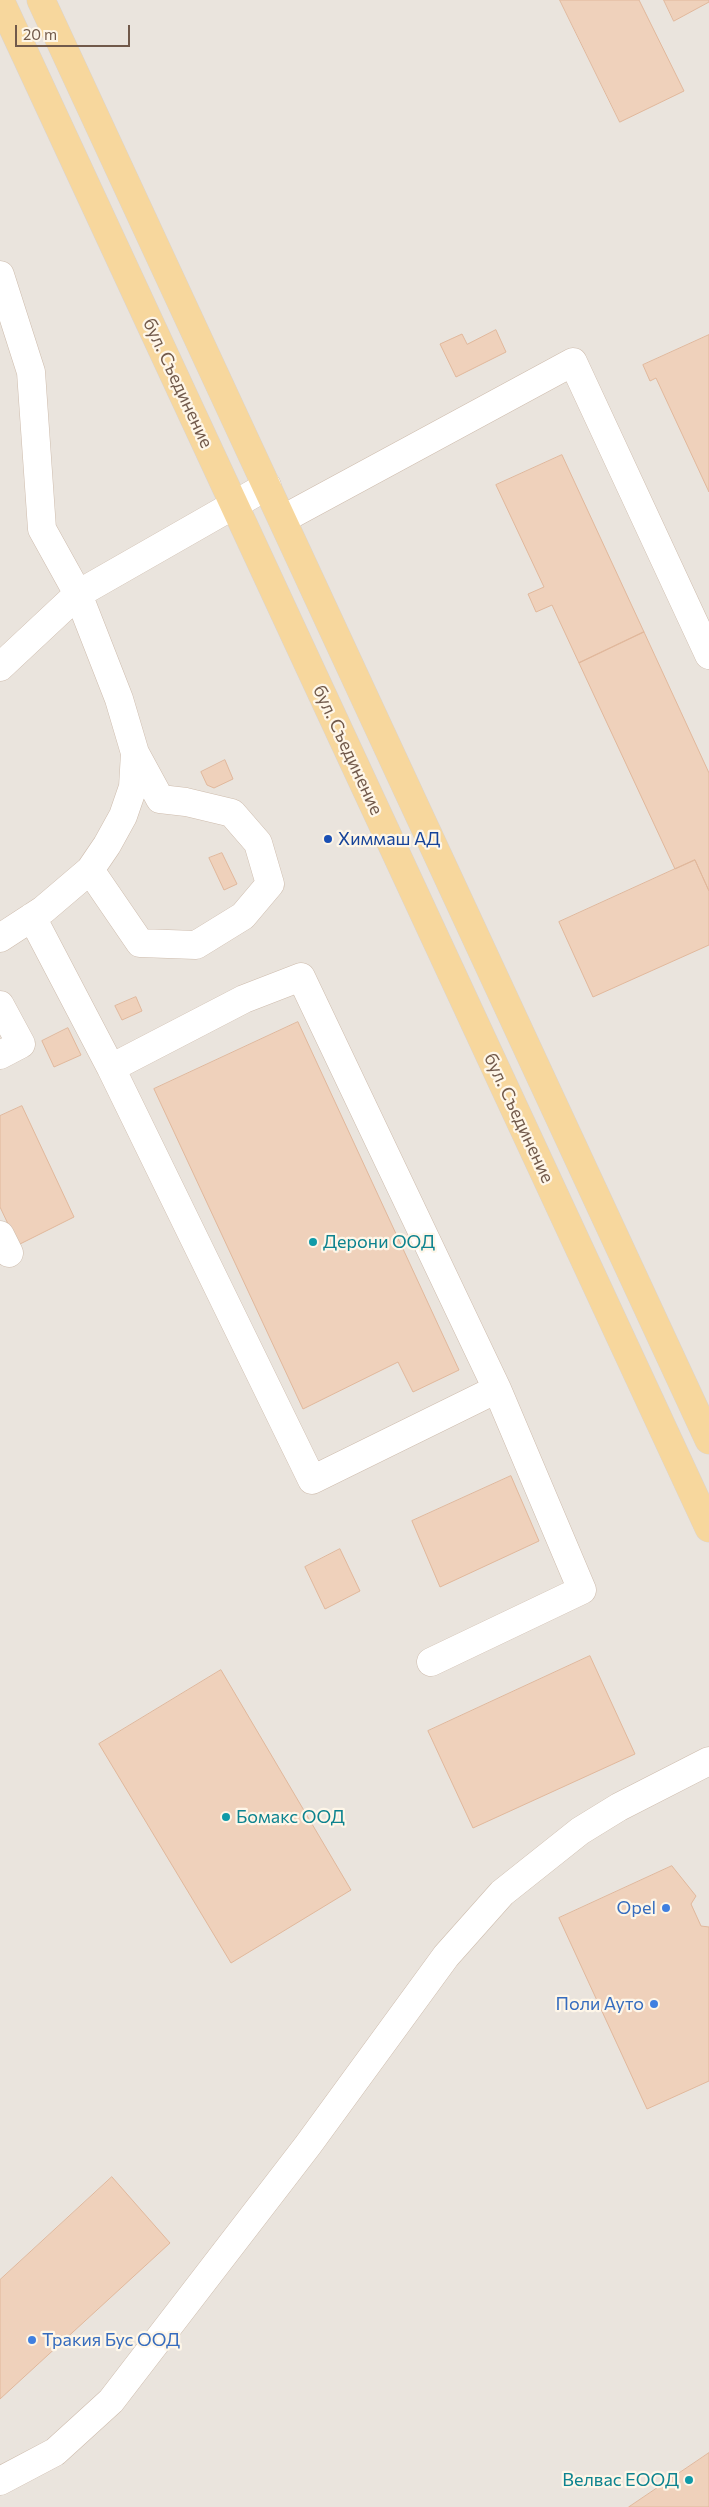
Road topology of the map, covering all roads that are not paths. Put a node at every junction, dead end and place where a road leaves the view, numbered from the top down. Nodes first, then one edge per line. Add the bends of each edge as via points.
1 (0, 0) edge
2 (41, 0) edge
3 (0, 275) edge
4 (267, 486) junction
5 (234, 504) junction
6 (283, 519) junction
7 (78, 594) junction
8 (709, 655) edge
9 (0, 667) edge
10 (136, 754) junction
11 (90, 870) junction
12 (32, 917) junction
13 (0, 938) edge
14 (0, 1005) edge
15 (0, 1055) edge
16 (111, 1068) junction
17 (497, 1389) junction
18 (709, 1440) edge
19 (709, 1528) edge
20 (431, 1662) dead end
21 (709, 1761) edge
22 (0, 2481) edge

1 - 5 main road, бул. Съединение
2 - 4 main road
3 - 7 lane via 31,372 42,528
4 - 5 lane
4 - 6 main road
5 - 7 lane
5 - 19 main road, бул. Съединение
6 - 8 lane via 573,362
6 - 18 main road
7 - 9 lane
7 - 10 lane via 119,699
10 - 11 lane via 132,787 123,816
10 - 11 lane via 160,799 232,813 258,843 270,884 243,916 196,946 140,943
11 - 12 lane
12 - 13 lane
12 - 16 lane
14 - 15 lane via 21,1044
16 - 17 lane via 312,1480
16 - 17 lane via 244,999 301,977
17 - 20 lane via 582,1590
21 - 22 lane via 580,1831 502,1893 446,1956 308,2144 111,2401 56,2452

